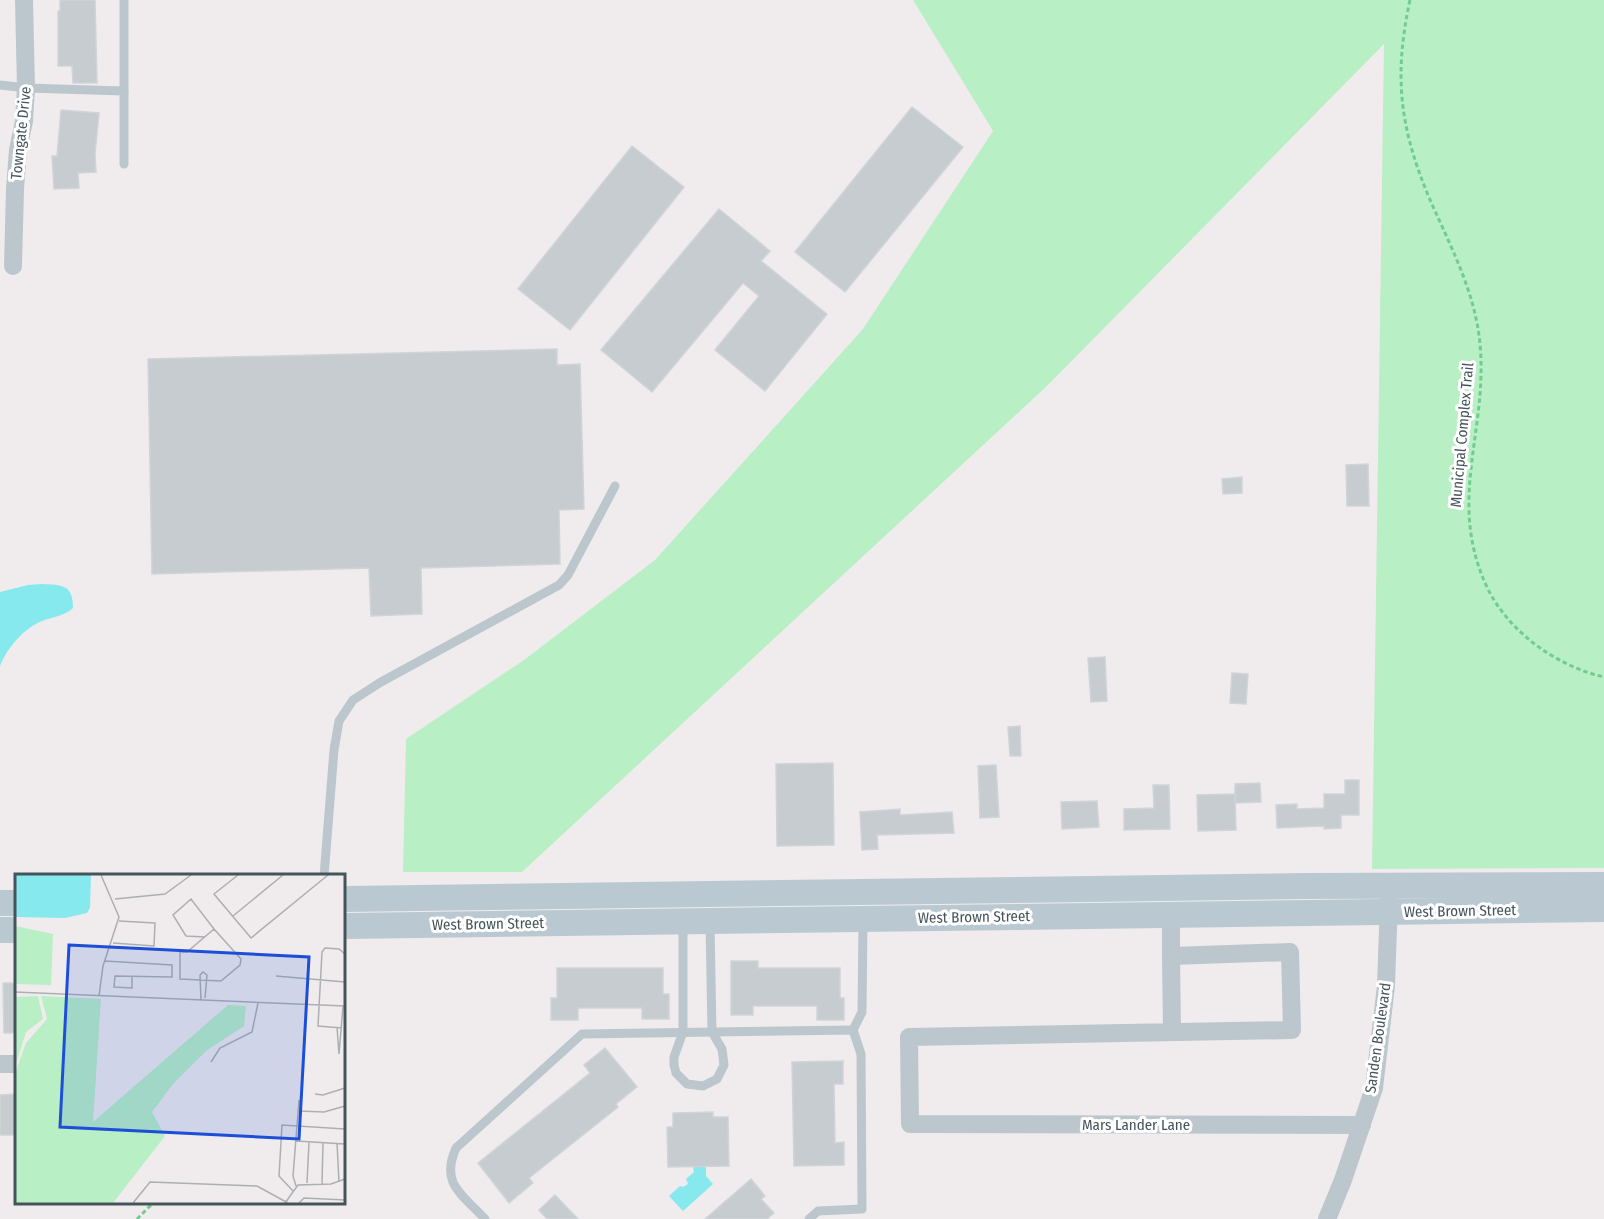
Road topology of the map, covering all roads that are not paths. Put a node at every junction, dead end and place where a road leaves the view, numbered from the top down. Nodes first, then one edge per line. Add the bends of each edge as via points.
1 (24, 0) edge
2 (124, 0) edge
3 (0, 85) edge
4 (26, 88) junction
5 (124, 91) junction
6 (124, 164) dead end
7 (7, 189) edge
8 (13, 266) dead end
9 (615, 486) dead end
10 (324, 874) edge
11 (1390, 886) junction
12 (963, 891) junction
13 (1602, 898) edge
14 (345, 899) edge
15 (1171, 901) junction
16 (709, 908) junction
17 (1389, 912) junction
18 (962, 917) junction
19 (683, 918) junction
20 (863, 919) junction
21 (345, 926) edge
22 (1171, 956) junction
23 (853, 1030) junction
24 (683, 1032) junction
25 (712, 1032) junction
26 (1172, 1032) junction
27 (1362, 1125) junction
28 (485, 1219) edge
29 (809, 1219) edge
30 (1327, 1219) edge

1 - 4 street, Towngate Drive
2 - 5 lane
3 - 4 lane
4 - 5 lane
4 - 7 street, Towngate Drive via 24,121
5 - 6 lane
7 - 8 street, Towngate Drive
9 - 10 lane via 559,585 353,700 339,721 335,740
11 - 13 main road, West Brown Street
11 - 15 main road, West Brown Street
11 - 17 street, Sanden Boulevard
12 - 15 main road, West Brown Street
12 - 16 main road, West Brown Street via 788,893 766,903
12 - 18 main road
13 - 17 main road, West Brown Street via 1574,910
14 - 16 main road, West Brown Street
15 - 17 main road, West Brown Street
15 - 18 main road, West Brown Street
15 - 22 street
16 - 19 main road via 684,906
16 - 20 main road, West Brown Street
16 - 25 lane
17 - 27 street, Sanden Boulevard via 1386,986 1374,1088
18 - 20 main road, West Brown Street
19 - 21 main road, West Brown Street
19 - 24 lane
20 - 23 lane via 862,1012
22 - 26 street
22 - 26 street via 1290,952 1292,1030
23 - 25 lane
23 - 29 lane via 861,1054 861,1209 818,1211
24 - 25 lane
24 - 25 lane via 674,1057 676,1073 687,1084 703,1086 717,1079 724,1065 722,1050
24 - 28 lane via 582,1034 456,1148 450,1177
26 - 27 street, Mars Lander Lane via 909,1037 910,1124
27 - 30 street, Sanden Boulevard

